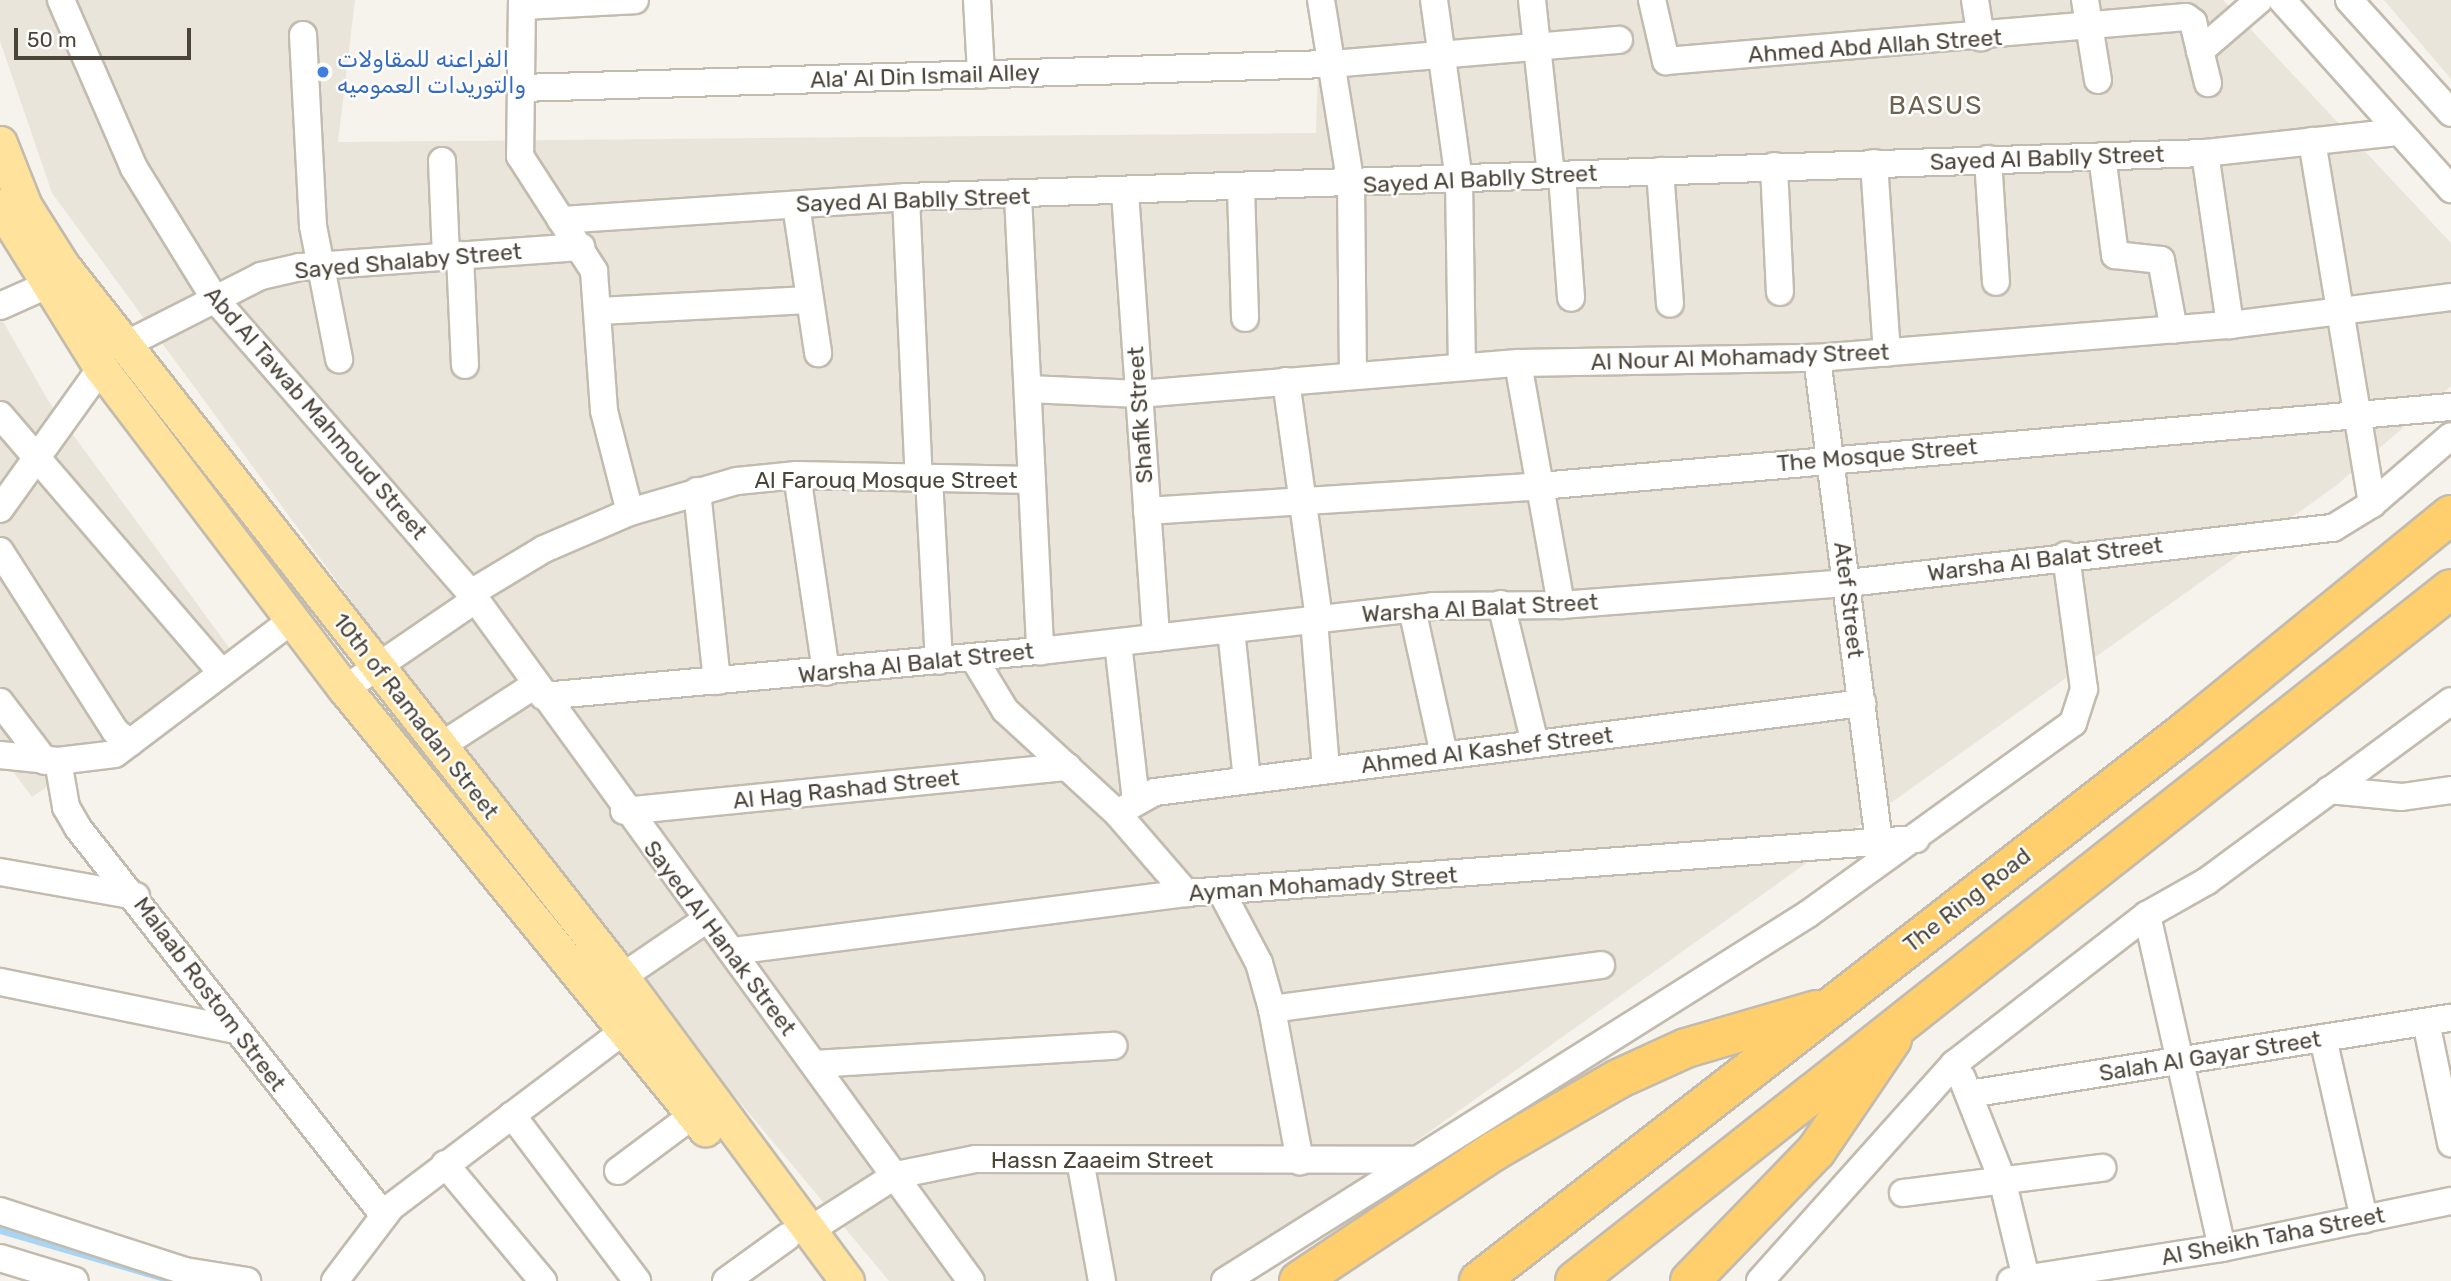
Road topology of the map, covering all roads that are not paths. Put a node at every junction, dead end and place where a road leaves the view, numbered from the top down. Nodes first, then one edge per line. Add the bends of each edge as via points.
1 (61, 0) edge
2 (635, 0) edge
3 (977, 0) edge
4 (1321, 0) edge
5 (1433, 0) edge
6 (1532, 0) edge
7 (1652, 0) edge
8 (1975, 0) edge
9 (2085, 0) edge
10 (2259, 0) edge
11 (2282, 0) edge
12 (2349, 0) edge
13 (522, 3) edge
14 (2090, 30) junction
15 (303, 35) dead end
16 (1981, 38) junction
17 (1619, 40) dead end
18 (1538, 45) junction
19 (1443, 51) junction
20 (2200, 51) junction
21 (1331, 64) junction
22 (981, 75) junction
23 (2098, 80) dead end
24 (2207, 83) dead end
25 (520, 89) junction
26 (2451, 113) edge
27 (2398, 132) junction
28 (2312, 141) junction
29 (0, 143) edge
30 (2205, 153) junction
31 (2102, 156) junction
32 (1988, 159) junction
33 (442, 161) dead end
34 (1874, 163) junction
35 (1774, 166) junction
36 (1660, 171) junction
37 (1556, 175) junction
38 (1459, 180) junction
39 (1352, 185) junction
40 (2451, 188) edge
41 (1241, 189) junction
42 (1125, 192) junction
43 (1018, 196) junction
44 (906, 197) junction
45 (796, 205) junction
46 (0, 206) edge
47 (561, 220) junction
48 (581, 247) junction
49 (453, 255) junction
50 (320, 265) junction
51 (1996, 282) dead end
52 (45, 286) junction
53 (1780, 292) dead end
54 (2451, 297) edge
55 (1571, 298) dead end
56 (215, 299) junction
57 (810, 300) junction
58 (1670, 304) dead end
59 (0, 306) edge
60 (598, 311) junction
61 (2341, 311) junction
62 (1245, 318) dead end
63 (2230, 325) junction
64 (2174, 330) junction
65 (125, 345) junction
66 (818, 353) dead end
67 (1887, 353) junction
68 (1817, 358) junction
69 (339, 359) dead end
70 (1518, 363) junction
71 (465, 366) dead end
72 (1462, 367) junction
73 (101, 368) junction
74 (1353, 375) junction
75 (1286, 381) junction
76 (1028, 389) junction
77 (1139, 394) junction
78 (2451, 407) edge
79 (2356, 412) junction
80 (0, 415) edge
81 (2451, 436) edge
82 (1831, 459) junction
83 (35, 461) junction
84 (797, 475) junction
85 (924, 478) junction
86 (1032, 481) junction
87 (1540, 486) junction
88 (697, 491) junction
89 (1302, 499) junction
90 (2372, 504) junction
91 (0, 509) edge
92 (1147, 511) junction
93 (630, 512) junction
94 (2451, 515) edge
95 (0, 551) edge
96 (2066, 555) junction
97 (1848, 583) junction
98 (2451, 589) edge
99 (473, 596) junction
100 (1501, 604) junction
101 (1561, 605) junction
102 (1412, 609) junction
103 (292, 620) junction
104 (1317, 620) junction
105 (1231, 630) junction
106 (1156, 638) junction
107 (1118, 643) junction
108 (1040, 651) junction
109 (973, 657) junction
110 (939, 661) junction
111 (378, 669) junction
112 (827, 672) junction
113 (222, 673) junction
114 (717, 681) junction
115 (345, 689) junction
116 (539, 691) junction
117 (2451, 701) edge
118 (0, 702) edge
119 (1863, 702) junction
120 (131, 743) junction
121 (1535, 744) junction
122 (439, 747) junction
123 (0, 755) edge
124 (1444, 755) junction
125 (51, 761) junction
126 (1068, 767) junction
127 (1326, 770) junction
128 (1247, 780) junction
129 (2329, 790) junction
130 (2443, 796) edge
131 (1126, 807) junction
132 (624, 811) junction
133 (1916, 839) junction
134 (1879, 843) junction
135 (0, 872) edge
136 (1221, 891) junction
137 (1186, 893) junction
138 (136, 896) junction
139 (2147, 915) junction
140 (707, 919) junction
141 (733, 951) junction
142 (1601, 965) dead end
143 (622, 977) junction
144 (0, 982) edge
145 (1829, 1007) junction
146 (1272, 1009) junction
147 (1903, 1019) junction
148 (2438, 1020) edge
149 (628, 1028) junction
150 (234, 1030) junction
151 (2323, 1038) junction
152 (1113, 1045) dead end
153 (2177, 1061) junction
154 (815, 1064) junction
155 (1954, 1064) junction
156 (1969, 1094) junction
157 (2447, 1107) edge
158 (512, 1115) junction
159 (693, 1115) junction
160 (2451, 1143) edge
161 (1080, 1160) junction
162 (1416, 1160) junction
163 (1300, 1161) junction
164 (445, 1164) junction
165 (2102, 1168) dead end
166 (618, 1171) dead end
167 (896, 1175) junction
168 (2002, 1180) junction
169 (1903, 1193) dead end
170 (2451, 1201) edge
171 (0, 1211) edge
172 (384, 1216) junction
173 (2364, 1219) junction
174 (797, 1234) junction
175 (2221, 1248) junction
176 (0, 1258) edge
177 (2018, 1280) edge
178 (75, 1281) edge
179 (247, 1281) edge
180 (335, 1281) edge
181 (543, 1281) edge
182 (637, 1281) edge
183 (726, 1281) edge
184 (820, 1281) edge
185 (847, 1281) edge
186 (971, 1281) edge
187 (1102, 1281) edge
188 (1225, 1281) edge
189 (1299, 1281) edge
190 (1479, 1281) edge
191 (1575, 1281) edge
192 (1690, 1281) edge
193 (1760, 1281) edge

1 - 56 street, Abd Al Tawab Mahmoud Street via 134,168
2 - 13 street
3 - 22 street
4 - 21 street
5 - 19 street
6 - 18 street
7 - 16 street, Ahmed Abd Allah Street via 1661,58
8 - 16 street
9 - 14 street
10 - 20 street
11 - 27 street
12 - 26 street
13 - 25 street
14 - 16 street, Ahmed Abd Allah Street
14 - 20 street, Ahmed Abd Allah Street via 2186,18 2193,22
14 - 23 street
15 - 50 street
17 - 18 street, Ala' Al Din Ismail Alley
18 - 19 street, Ala' Al Din Ismail Alley
18 - 37 street
19 - 21 street, Ala' Al Din Ismail Alley
19 - 38 street
20 - 24 street
21 - 22 street, Ala' Al Din Ismail Alley
21 - 39 street
22 - 25 street, Ala' Al Din Ismail Alley
25 - 47 street via 520,156
27 - 28 street, Sayed Al Bablly Street
27 - 40 street
28 - 30 street, Sayed Al Bablly Street
28 - 61 street
29 - 65 main road, 10th of Ramadan Street via 41,232
30 - 31 street, Sayed Al Bablly Street
30 - 63 street
31 - 32 street, Sayed Al Bablly Street
31 - 64 street via 2115,255 2161,260
32 - 34 street, Sayed Al Bablly Street
32 - 51 street
33 - 49 street
34 - 35 street, Sayed Al Bablly Street
34 - 67 street
35 - 36 street, Sayed Al Bablly Street
35 - 53 street
36 - 37 street, Sayed Al Bablly Street
36 - 58 street
37 - 38 street, Sayed Al Bablly Street
37 - 55 street
38 - 39 street, Sayed Al Bablly Street
38 - 72 street
39 - 41 street, Sayed Al Bablly Street
39 - 74 street
41 - 42 street, Sayed Al Bablly Street
41 - 62 street
42 - 43 street, Sayed Al Bablly Street
42 - 77 street, Shafik Street
43 - 44 street, Sayed Al Bablly Street
43 - 76 street
44 - 45 street, Sayed Al Bablly Street
44 - 85 street
45 - 47 street, Sayed Al Bablly Street
45 - 57 street
46 - 52 main road, 10th of Ramadan Street
47 - 48 street
48 - 49 street, Sayed Shalaby Street
48 - 60 street via 594,271
49 - 50 street, Sayed Shalaby Street
49 - 71 street
50 - 56 street, Sayed Shalaby Street via 261,276
50 - 69 street
52 - 59 street
52 - 73 main road, 10th of Ramadan Street
54 - 61 street, Al Nour Al Mohamady Street
56 - 65 street, Sayed Shalaby Street
56 - 99 street, Abd Al Tawab Mahmoud Street
57 - 60 street
57 - 66 street
60 - 93 street via 604,411
61 - 63 street, Al Nour Al Mohamady Street
61 - 79 street
63 - 64 street, Al Nour Al Mohamady Street
64 - 67 street, Al Nour Al Mohamady Street
65 - 111 main road, 10th of Ramadan Street
67 - 68 street, Al Nour Al Mohamady Street
68 - 70 street, Al Nour Al Mohamady Street
68 - 82 street, Atef Street
70 - 72 street, Al Nour Al Mohamady Street
70 - 87 street
72 - 74 street, Al Nour Al Mohamady Street
73 - 83 street
73 - 103 main road, 10th of Ramadan Street
74 - 75 street, Al Nour Al Mohamady Street
75 - 77 street, Al Nour Al Mohamady Street
75 - 89 street
76 - 77 street, Al Nour Al Mohamady Street
76 - 86 street
77 - 92 street, Shafik Street
78 - 79 street, The Mosque Street
79 - 82 street, The Mosque Street
79 - 90 street
80 - 83 street
81 - 90 street
82 - 87 street, The Mosque Street
82 - 97 street, Atef Street
83 - 91 street
83 - 113 street
84 - 85 street, Al Farouq Mosque Street
84 - 88 street, Al Farouq Mosque Street
84 - 112 street
85 - 86 street, Al Farouq Mosque Street
85 - 110 street
86 - 108 street
87 - 89 street, The Mosque Street
87 - 101 street
88 - 93 street, Al Farouq Mosque Street
88 - 114 street
89 - 92 street, The Mosque Street
89 - 104 street
90 - 96 street, Warsha Al Balat Street via 2333,528
92 - 106 street, Shafik Street
93 - 99 street, Al Farouq Mosque Street via 544,549
94 - 145 highway, The Ring Road via 2187,730
95 - 120 street via 115,731
96 - 97 street, Warsha Al Balat Street
96 - 133 street via 2084,674 2080,711
97 - 101 street, Warsha Al Balat Street
97 - 119 street, Atef Street
98 - 147 highway
99 - 111 street, Al Farouq Mosque Street
99 - 116 street, Sayed Al Hanak Street
100 - 101 street, Warsha Al Balat Street
100 - 102 street, Warsha Al Balat Street
100 - 121 street
102 - 104 street, Warsha Al Balat Street
102 - 124 street
103 - 113 street
103 - 115 main road, 10th of Ramadan Street
104 - 105 street, Warsha Al Balat Street
104 - 127 street
105 - 106 street, Warsha Al Balat Street
105 - 128 street
106 - 107 street, Warsha Al Balat Street
107 - 108 street, Warsha Al Balat Street
107 - 131 street
108 - 109 street, Warsha Al Balat Street
109 - 110 street, Warsha Al Balat Street
109 - 126 street via 1004,710
110 - 112 street, Warsha Al Balat Street
111 - 115 street, Al Farouq Mosque Street
111 - 122 main road, 10th of Ramadan Street
112 - 114 street, Warsha Al Balat Street
113 - 120 street
114 - 116 street, Warsha Al Balat Street
115 - 149 main road, 10th of Ramadan Street
116 - 122 street
116 - 132 street, Sayed Al Hanak Street
117 - 129 street
118 - 125 street
119 - 121 street, Ahmed Al Kashef Street
119 - 134 street, Atef Street
120 - 125 street via 101,758
121 - 124 street, Ahmed Al Kashef Street
122 - 143 main road, 10th of Ramadan Street
123 - 125 street
124 - 127 street, Ahmed Al Kashef Street
125 - 138 street, Malaab Rostom Street via 78,828
126 - 131 street
126 - 132 street, Al Hag Rashad Street
127 - 128 street, Ahmed Al Kashef Street
128 - 131 street, Ahmed Al Kashef Street via 1155,792
129 - 130 street
129 - 139 street via 2207,881
131 - 137 street
132 - 140 street, Sayed Al Hanak Street
133 - 134 street, Ayman Mohamady Street
133 - 162 street
134 - 136 street, Ayman Mohamady Street
135 - 138 street
136 - 137 street, Ayman Mohamady Street
136 - 146 street via 1259,963
137 - 141 street, Ayman Mohamady Street
138 - 150 street, Malaab Rostom Street
139 - 153 street
139 - 155 street
140 - 141 street, Sayed Al Hanak Street
140 - 143 street
141 - 154 street, Sayed Al Hanak Street
142 - 146 street
143 - 174 main road, 10th of Ramadan Street
144 - 150 street
145 - 189 highway via 1698,1044 1618,1079 1494,1151
145 - 190 highway, The Ring Road
146 - 163 street
147 - 191 highway
147 - 192 highway via 1816,1151
148 - 151 street, Salah Al Gayar Street
148 - 157 street
149 - 158 street
149 - 159 main road, 10th of Ramadan Street
150 - 172 street, Malaab Rostom Street
151 - 153 street, Salah Al Gayar Street
151 - 173 street
152 - 154 street
153 - 156 street, Salah Al Gayar Street
153 - 175 street
154 - 167 street, Sayed Al Hanak Street
155 - 156 street
155 - 193 street
156 - 168 street
157 - 160 street
158 - 164 street
158 - 182 street
159 - 166 street
159 - 174 main road, 10th of Ramadan Street
161 - 163 street, Hassn Zaaeim Street
161 - 167 street, Hassn Zaaeim Street via 975,1159
161 - 187 street
162 - 163 street, Hassn Zaaeim Street
162 - 188 street
164 - 172 street
164 - 181 street
165 - 168 street
167 - 174 street, Hassn Zaaeim Street
167 - 186 street, Sayed Al Hanak Street
168 - 169 street
168 - 177 street
170 - 173 street, Al Sheikh Taha Street
171 - 179 street via 185,1271
172 - 180 street
173 - 175 street, Al Sheikh Taha Street
174 - 183 street, Hassn Zaaeim Street
174 - 184 main road, 10th of Ramadan Street
174 - 185 main road, 10th of Ramadan Street
175 - 177 street, Al Sheikh Taha Street
176 - 178 street

